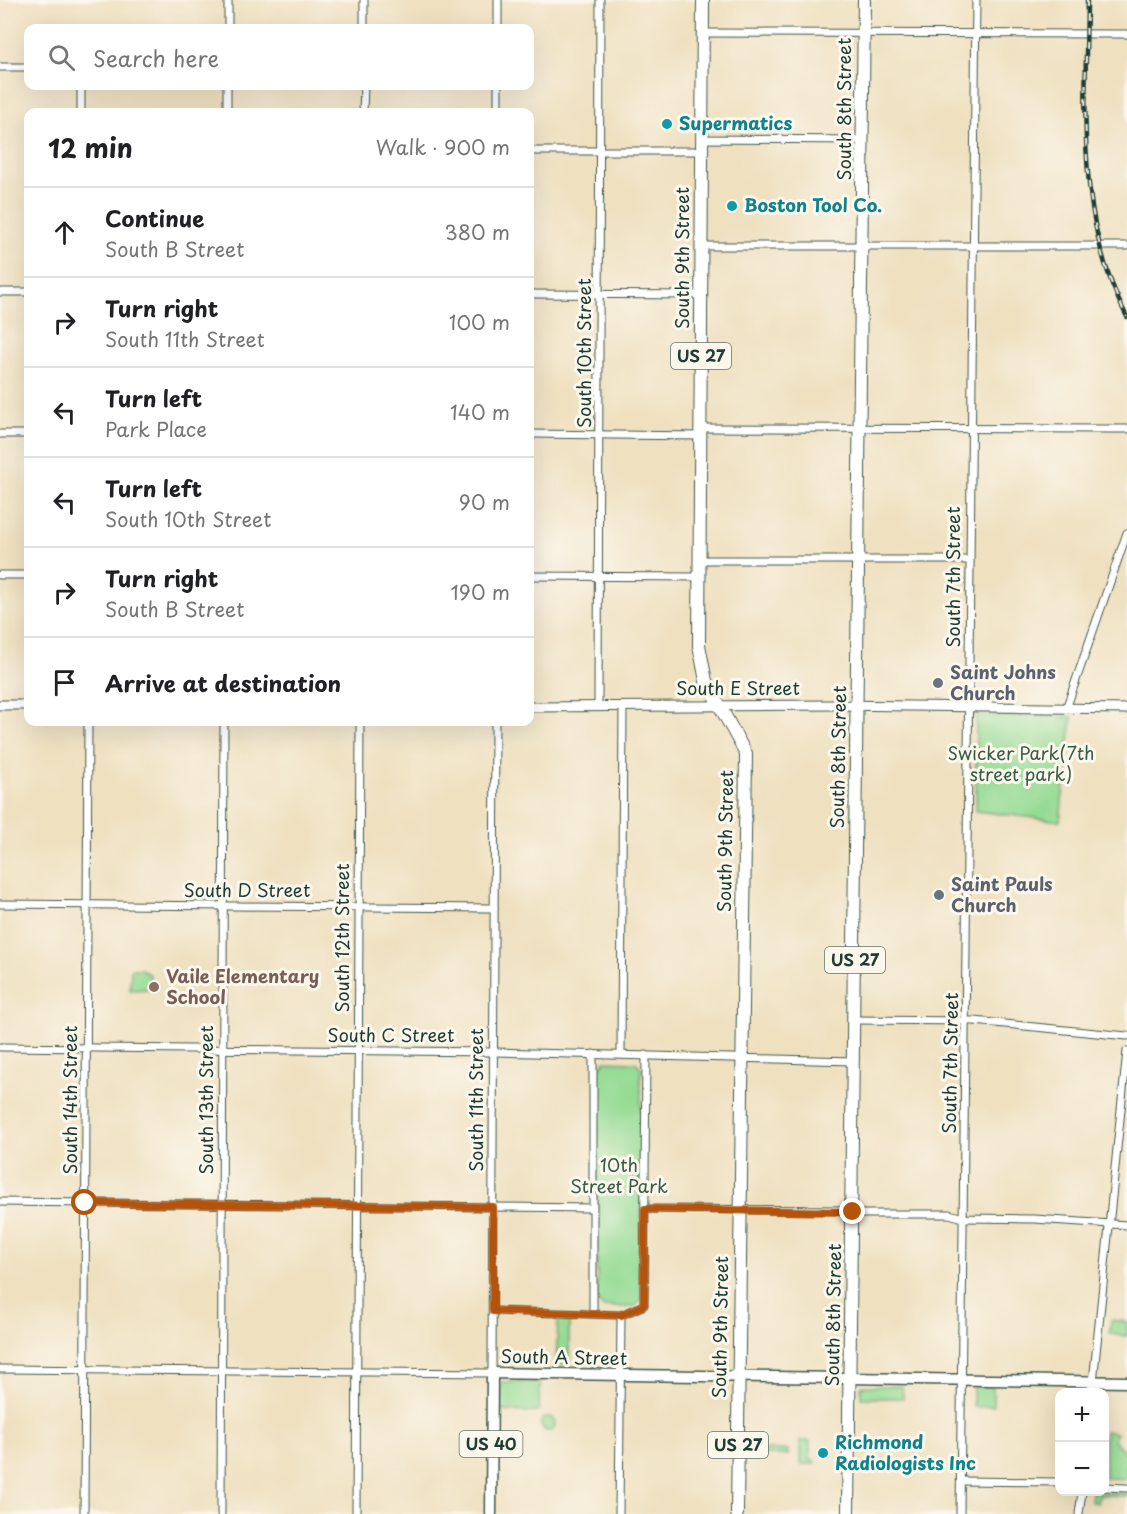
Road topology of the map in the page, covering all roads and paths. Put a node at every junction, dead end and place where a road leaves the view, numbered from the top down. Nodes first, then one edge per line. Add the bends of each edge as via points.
1 (228, 0) edge
2 (364, 0) edge
3 (498, 0) edge
4 (600, 0) edge
5 (703, 0) edge
6 (864, 0) edge
7 (976, 0) edge
8 (228, 24) edge
9 (364, 24) edge
10 (498, 24) edge
11 (703, 33) junction
12 (864, 33) junction
13 (975, 34) junction
14 (1127, 34) edge
15 (0, 67) edge
16 (24, 67) edge
17 (81, 90) edge
18 (227, 90) edge
19 (364, 90) edge
20 (498, 90) edge
21 (81, 108) edge
22 (227, 108) edge
23 (363, 108) edge
24 (498, 108) edge
25 (863, 140) junction
26 (701, 145) junction
27 (534, 151) edge
28 (600, 151) junction
29 (700, 246) junction
30 (862, 246) junction
31 (974, 246) junction
32 (1127, 246) edge
33 (0, 292) edge
34 (24, 292) edge
35 (534, 294) edge
36 (600, 294) junction
37 (700, 295) junction
38 (971, 428) junction
39 (860, 429) junction
40 (1127, 429) edge
41 (702, 432) junction
42 (0, 434) edge
43 (24, 434) edge
44 (534, 434) edge
45 (599, 434) junction
46 (1127, 533) edge
47 (701, 560) junction
48 (969, 560) junction
49 (859, 561) junction
50 (0, 575) edge
51 (24, 575) edge
52 (534, 576) edge
53 (599, 576) junction
54 (701, 577) junction
55 (0, 705) edge
56 (24, 705) edge
57 (598, 706) junction
58 (534, 707) edge
59 (623, 707) junction
60 (721, 707) junction
61 (857, 707) junction
62 (968, 709) junction
63 (1066, 709) junction
64 (1127, 710) edge
65 (88, 726) edge
66 (224, 726) edge
67 (360, 726) edge
68 (495, 726) edge
69 (0, 904) edge
70 (87, 905) junction
71 (222, 906) junction
72 (359, 907) junction
73 (494, 908) junction
74 (855, 1020) junction
75 (966, 1021) junction
76 (1127, 1036) edge
77 (0, 1047) edge
78 (86, 1048) junction
79 (222, 1050) junction
80 (358, 1051) junction
81 (1127, 1051) edge
82 (494, 1052) junction
83 (593, 1054) junction
84 (621, 1054) junction
85 (646, 1055) junction
86 (742, 1058) junction
87 (854, 1061) junction
88 (0, 1202) edge
89 (85, 1203) junction
90 (221, 1205) junction
91 (357, 1206) junction
92 (493, 1207) junction
93 (592, 1208) junction
94 (645, 1209) junction
95 (741, 1210) junction
96 (853, 1212) junction
97 (964, 1218) junction
98 (1108, 1223) junction
99 (1127, 1225) edge
100 (493, 1311) junction
101 (593, 1313) junction
102 (621, 1315) junction
103 (0, 1369) edge
104 (84, 1370) junction
105 (220, 1370) junction
106 (356, 1372) junction
107 (492, 1373) junction
108 (619, 1375) junction
109 (739, 1376) junction
110 (851, 1376) junction
111 (963, 1379) junction
112 (1094, 1380) junction
113 (1127, 1382) edge
114 (1093, 1388) edge
115 (961, 1481) junction
116 (1055, 1482) edge
117 (1109, 1487) edge
118 (1127, 1488) edge
119 (1081, 1496) edge
120 (84, 1514) edge
121 (221, 1514) edge
122 (356, 1514) edge
123 (491, 1514) edge
124 (619, 1514) edge
125 (736, 1514) edge
126 (848, 1514) edge
127 (960, 1514) edge
128 (1079, 1514) edge

1 - 8 street
2 - 9 street
3 - 10 street
4 - 28 street, South 10th Street
5 - 11 highway, South 9th Street / US 27
6 - 12 highway, South 8th Street / US 27
7 - 13 street, South 7th Street
11 - 12 street
11 - 26 highway, South 9th Street / US 27
12 - 13 street
12 - 25 highway, South 8th Street / US 27
13 - 14 street
13 - 31 street, South 7th Street
15 - 16 street
17 - 21 street
18 - 22 street
19 - 23 street
20 - 24 street
25 - 26 street
25 - 30 highway, South 8th Street / US 27
26 - 28 street
26 - 29 highway, South 9th Street / US 27
27 - 28 street
28 - 36 street, South 10th Street
29 - 30 street
29 - 37 highway, South 9th Street / US 27
30 - 31 street
30 - 39 highway, South 8th Street / US 27
31 - 32 street
31 - 38 street, South 7th Street
33 - 34 street
35 - 36 street
36 - 37 street
36 - 45 street, South 10th Street
37 - 41 highway, South 9th Street / US 27
38 - 39 street
38 - 40 street
38 - 48 street, South 7th Street
39 - 41 street
39 - 49 highway, South 8th Street / US 27
41 - 45 street
41 - 47 highway, South 9th Street / US 27
42 - 43 street
44 - 45 street
45 - 53 street, South 10th Street
46 - 63 street
47 - 49 street
47 - 54 highway, South 9th Street / US 27
48 - 49 street
48 - 62 street, South 7th Street
49 - 61 highway, South 8th Street / US 27
50 - 51 street
52 - 53 street
53 - 54 street
53 - 57 street, South 10th Street
54 - 60 highway, South 9th Street / US 27 via 701,657 706,681
55 - 56 street
57 - 58 street, South E Street
57 - 59 street, South E Street
59 - 60 street, South E Street
59 - 84 street
60 - 61 street, South E Street
60 - 86 highway, South 9th Street / US 27 via 746,754
61 - 62 street, South E Street
61 - 74 highway, South 8th Street / US 27
62 - 63 street, South E Street
62 - 75 street, South 7th Street
63 - 64 street, South E Street
65 - 70 street, South 14th Street
66 - 71 street, South 13th Street
67 - 72 street, South 12th Street
68 - 73 street, South 11th Street
69 - 70 street, South D Street
70 - 71 street, South D Street
70 - 78 street, South 14th Street
71 - 72 street, South D Street
71 - 79 street, South 13th Street
72 - 73 street, South D Street
72 - 80 street, South 12th Street
73 - 82 street, South 11th Street
74 - 75 street
74 - 87 highway, South 8th Street / US 27
75 - 76 street
75 - 97 street, South 7th Street
77 - 78 street, South C Street
78 - 79 street, South C Street
78 - 89 street, South 14th Street
79 - 80 street, South C Street
79 - 90 street, South 13th Street
80 - 82 street, South C Street
80 - 91 street, South 12th Street
81 - 98 street
82 - 83 street, South C Street
82 - 92 street, South 11th Street
83 - 84 street, South C Street
83 - 93 street
84 - 85 street, South C Street
85 - 86 street, South C Street
85 - 94 street
86 - 87 street, South C Street
86 - 95 highway, South 9th Street / US 27
87 - 96 highway, South 8th Street / US 27
88 - 89 street
89 - 90 street
89 - 104 street, South 14th Street
90 - 91 street
90 - 105 street, South 13th Street
91 - 92 street
91 - 106 street, South 12th Street
92 - 93 street
92 - 100 street, South 11th Street
93 - 101 street
94 - 95 street
94 - 102 street via 644,1305
95 - 96 street
95 - 109 highway, South 9th Street / US 27
96 - 97 street via 949,1214
96 - 110 highway, South 8th Street / US 27
97 - 98 street
97 - 111 street, South 7th Street
98 - 99 street
98 - 112 street
100 - 101 street
100 - 107 street, South 11th Street
101 - 102 street
102 - 108 street
103 - 104 street, South A Street
104 - 105 street, South A Street
104 - 120 street, South 14th Street
105 - 106 street, South A Street
105 - 121 street, South 13th Street
106 - 107 street, South A Street
106 - 122 street, South 12th Street
107 - 108 main road, South A Street
107 - 123 main road, South 11th Street / US 40
108 - 109 main road, South A Street
108 - 124 street
109 - 110 main road, South A Street
109 - 125 highway, South 9th Street / US 27
110 - 111 main road, South A Street
110 - 126 highway, South 8th Street / US 27
111 - 112 main road, South A Street
111 - 115 street, South 7th Street
112 - 113 main road, South A Street
112 - 114 street
115 - 116 street
115 - 127 street, South 7th Street
117 - 118 street
119 - 128 street

